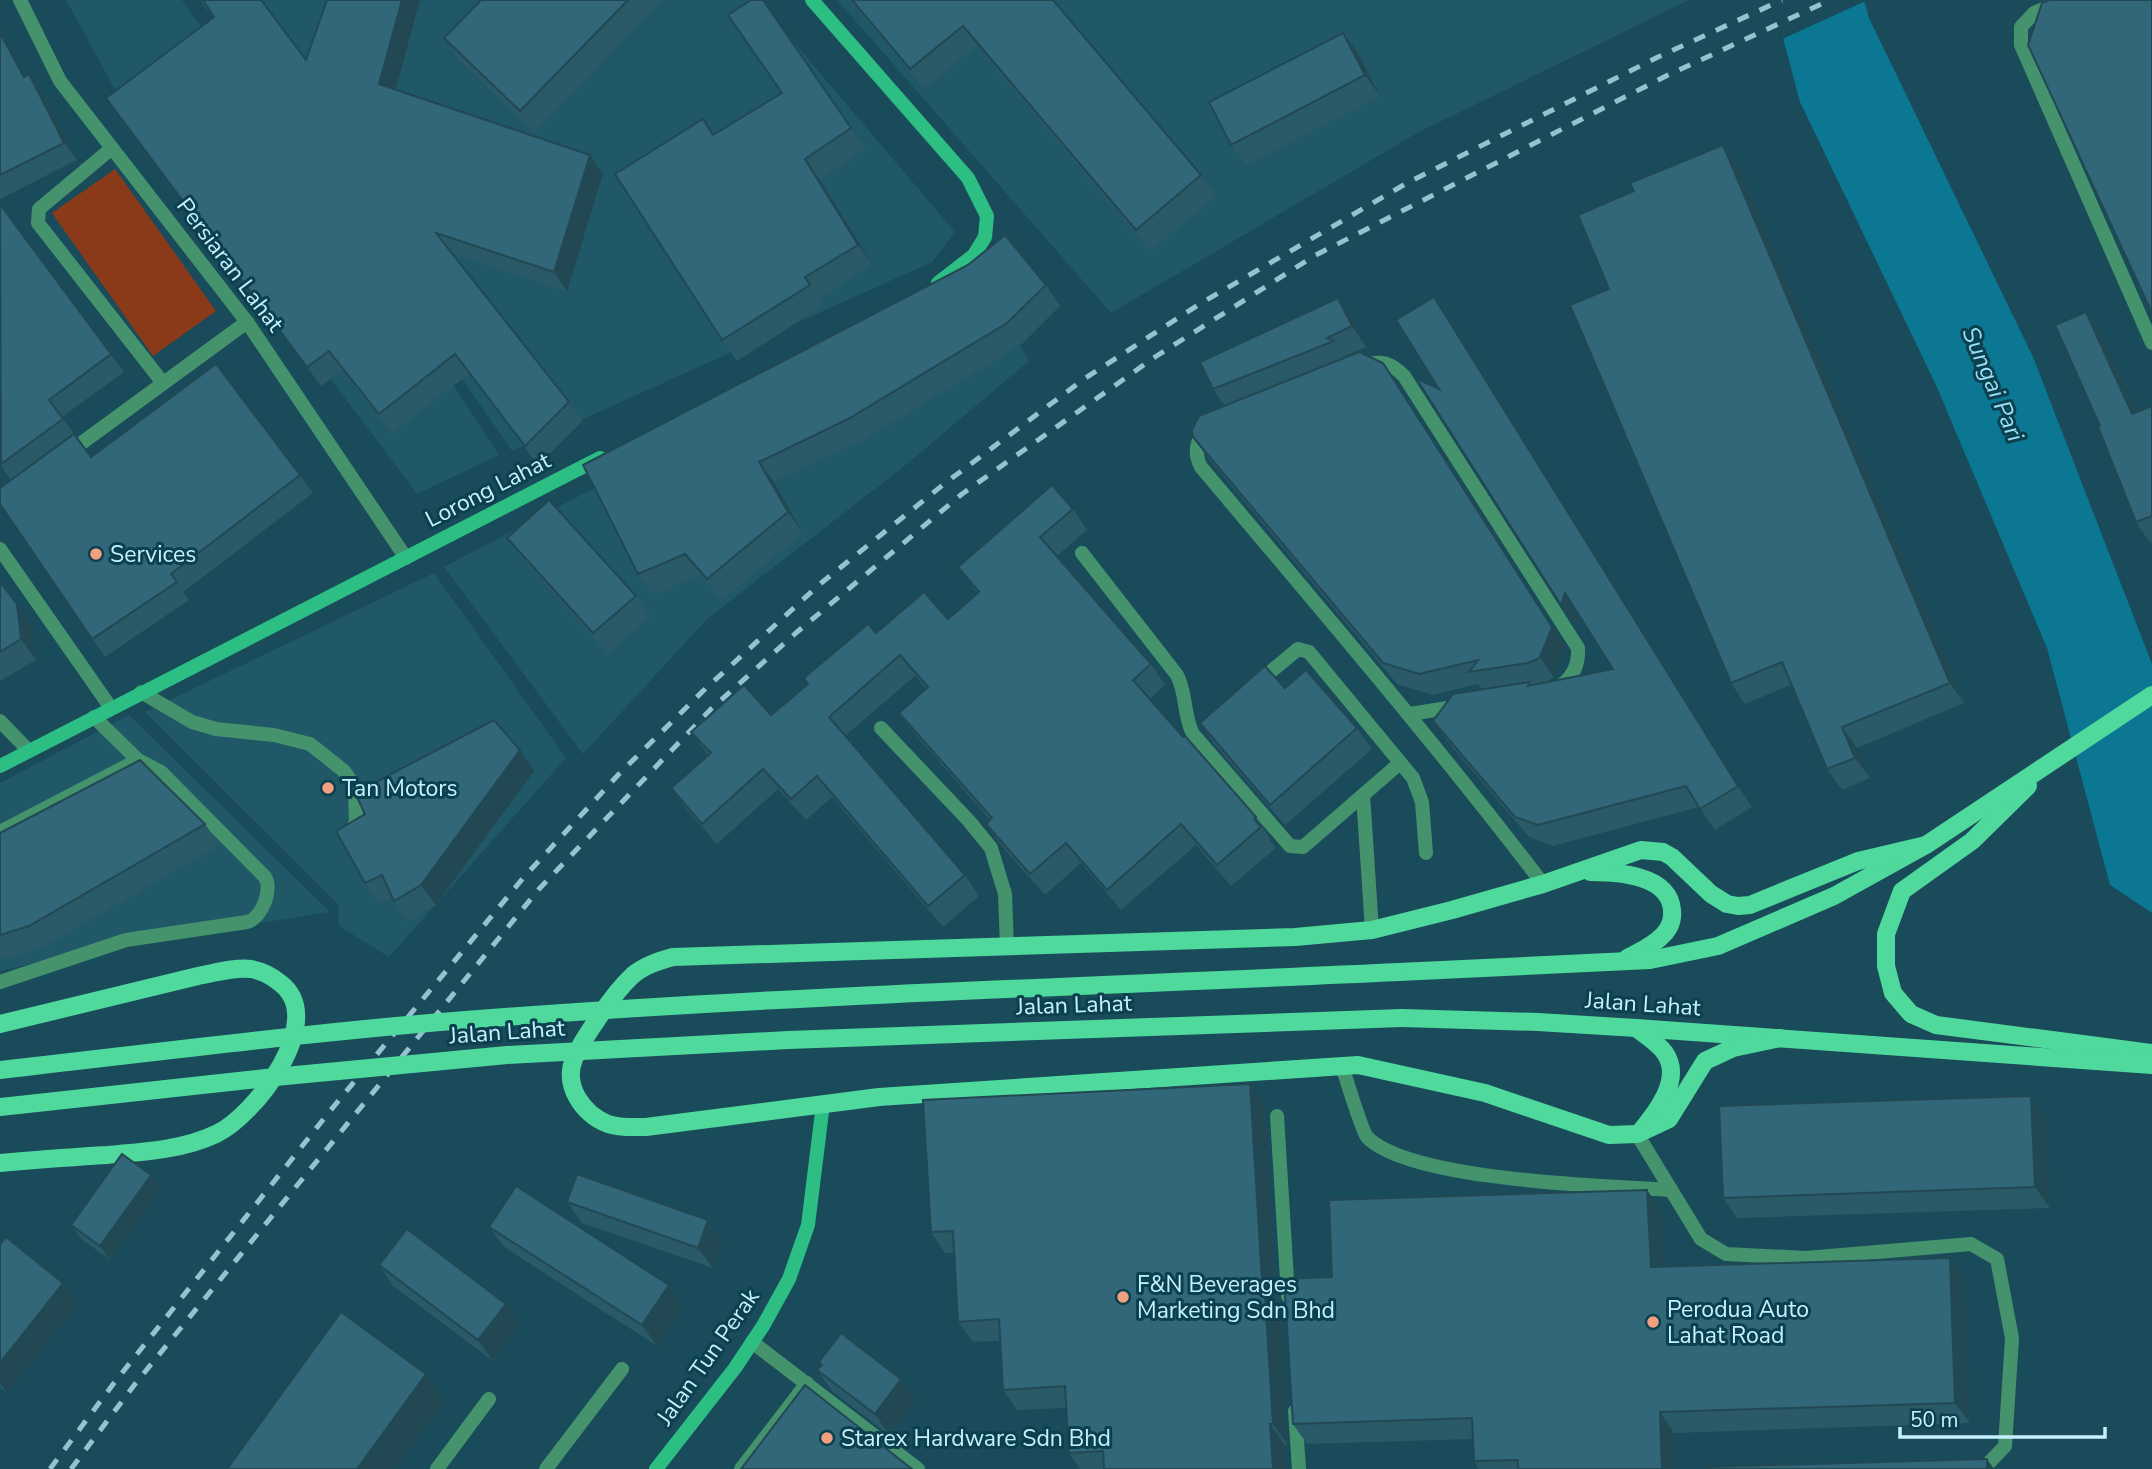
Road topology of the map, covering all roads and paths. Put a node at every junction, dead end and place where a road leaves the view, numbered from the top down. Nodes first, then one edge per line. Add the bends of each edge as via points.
1 (20, 0) edge
2 (811, 0) edge
3 (2064, 0) edge
4 (112, 148) junction
5 (921, 292) edge
6 (247, 321) junction
7 (2152, 343) edge
8 (1355, 369) edge
9 (163, 383) junction
10 (1216, 425) edge
11 (614, 450) edge
12 (54, 463) edge
13 (0, 549) edge
14 (1082, 553) dead end
15 (406, 558) junction
16 (141, 692) junction
17 (1246, 692) edge
18 (1546, 693) edge
19 (2152, 695) edge
20 (1478, 704) edge
21 (111, 708) junction
22 (1409, 714) junction
23 (94, 717) junction
24 (0, 721) edge
25 (881, 728) dead end
26 (29, 751) junction
27 (2061, 754) junction
28 (138, 760) junction
29 (1400, 762) junction
30 (0, 766) edge
31 (1363, 794) junction
32 (0, 832) edge
33 (348, 842) edge
34 (1926, 845) junction
35 (1426, 853) dead end
36 (1571, 872) junction
37 (1543, 884) junction
38 (1372, 930) junction
39 (1007, 947) junction
40 (1619, 962) junction
41 (0, 982) edge
42 (0, 1024) edge
43 (1636, 1028) junction
44 (1780, 1038) junction
45 (2148, 1058) edge
46 (1342, 1066) junction
47 (0, 1070) edge
48 (823, 1104) junction
49 (0, 1107) edge
50 (1277, 1116) dead end
51 (1637, 1135) junction
52 (0, 1163) edge
53 (1671, 1190) junction
54 (1289, 1306) edge
55 (752, 1342) junction
56 (622, 1369) dead end
57 (807, 1383) junction
58 (489, 1399) dead end
59 (1295, 1401) edge
60 (437, 1469) edge
61 (546, 1469) edge
62 (656, 1469) edge
63 (741, 1469) edge
64 (918, 1469) edge
65 (1299, 1469) edge
66 (1941, 1469) edge

1 - 4 lane, Persiaran Lahat via 60,81
2 - 5 street via 968,178 986,216 985,237 974,255 946,279
3 - 7 lane via 2034,13 2021,27 2021,45
4 - 6 lane, Persiaran Lahat
4 - 9 lane via 39,209 38,223
6 - 9 lane
6 - 15 lane, Persiaran Lahat
8 - 18 lane via 1382,361 1404,376 1578,648 1579,663 1573,674
9 - 12 lane
10 - 22 lane via 1204,430 1196,443 1201,467
11 - 15 street, Lorong Lahat
13 - 21 lane
14 - 31 lane via 1177,675 1187,724 1198,730 1290,846 1303,847
15 - 16 street, Lorong Lahat
16 - 21 street, Lorong Lahat
16 - 33 lane via 191,722 310,744 344,771 355,787 356,821
17 - 29 lane via 1298,649 1309,652
19 - 27 main road
20 - 22 lane
21 - 23 street, Lorong Lahat
22 - 37 lane
23 - 26 street, Lorong Lahat
23 - 28 lane
24 - 26 lane
25 - 39 lane via 991,848 1005,894
26 - 30 street, Lorong Lahat
27 - 34 main road, Jalan Lahat
27 - 45 main road via 1972,841 1902,891 1886,934 1885,966 1893,993 1911,1014 1936,1025
28 - 32 lane
28 - 41 lane via 160,772 265,877 268,890 257,917 126,940
29 - 31 lane
29 - 35 lane via 1413,778 1422,802
31 - 38 lane
34 - 36 main road via 1858,861 1738,906 1711,894 1672,857 1654,850
34 - 40 main road, Jalan Lahat via 1834,896 1718,946
36 - 37 main road
36 - 40 main road via 1635,875 1669,898 1672,914 1668,929 1653,944
37 - 38 main road
38 - 39 main road
39 - 48 main road via 673,957 648,965 627,981 573,1060 572,1082 579,1104 608,1124 625,1127
40 - 47 main road, Jalan Lahat, bridge via 754,1001 502,1017
42 - 52 main road via 198,976 251,969 284,985 294,1000 296,1014 295,1031 270,1084 255,1104 218,1133 169,1149
43 - 44 main road, Jalan Lahat
43 - 49 main road, Jalan Lahat, bridge via 1402,1018 788,1040 507,1055
43 - 51 main road via 1670,1062 1667,1091
44 - 45 main road, Jalan Lahat
44 - 51 main road via 1733,1048 1705,1062 1669,1119
46 - 48 main road
46 - 51 main road via 1358,1065 1485,1093 1609,1136
46 - 53 lane via 1366,1136 1424,1165 1531,1181
48 - 55 street, Jalan Tun Perak via 808,1225 789,1279
50 - 54 lane
51 - 53 lane
53 - 66 lane via 1701,1239 1726,1254 1806,1258 1971,1244 1997,1259 2012,1338 2005,1446 1984,1468
55 - 57 lane
55 - 62 street, Jalan Tun Perak
56 - 61 lane
57 - 63 lane
57 - 64 lane
58 - 60 lane
59 - 65 lane

